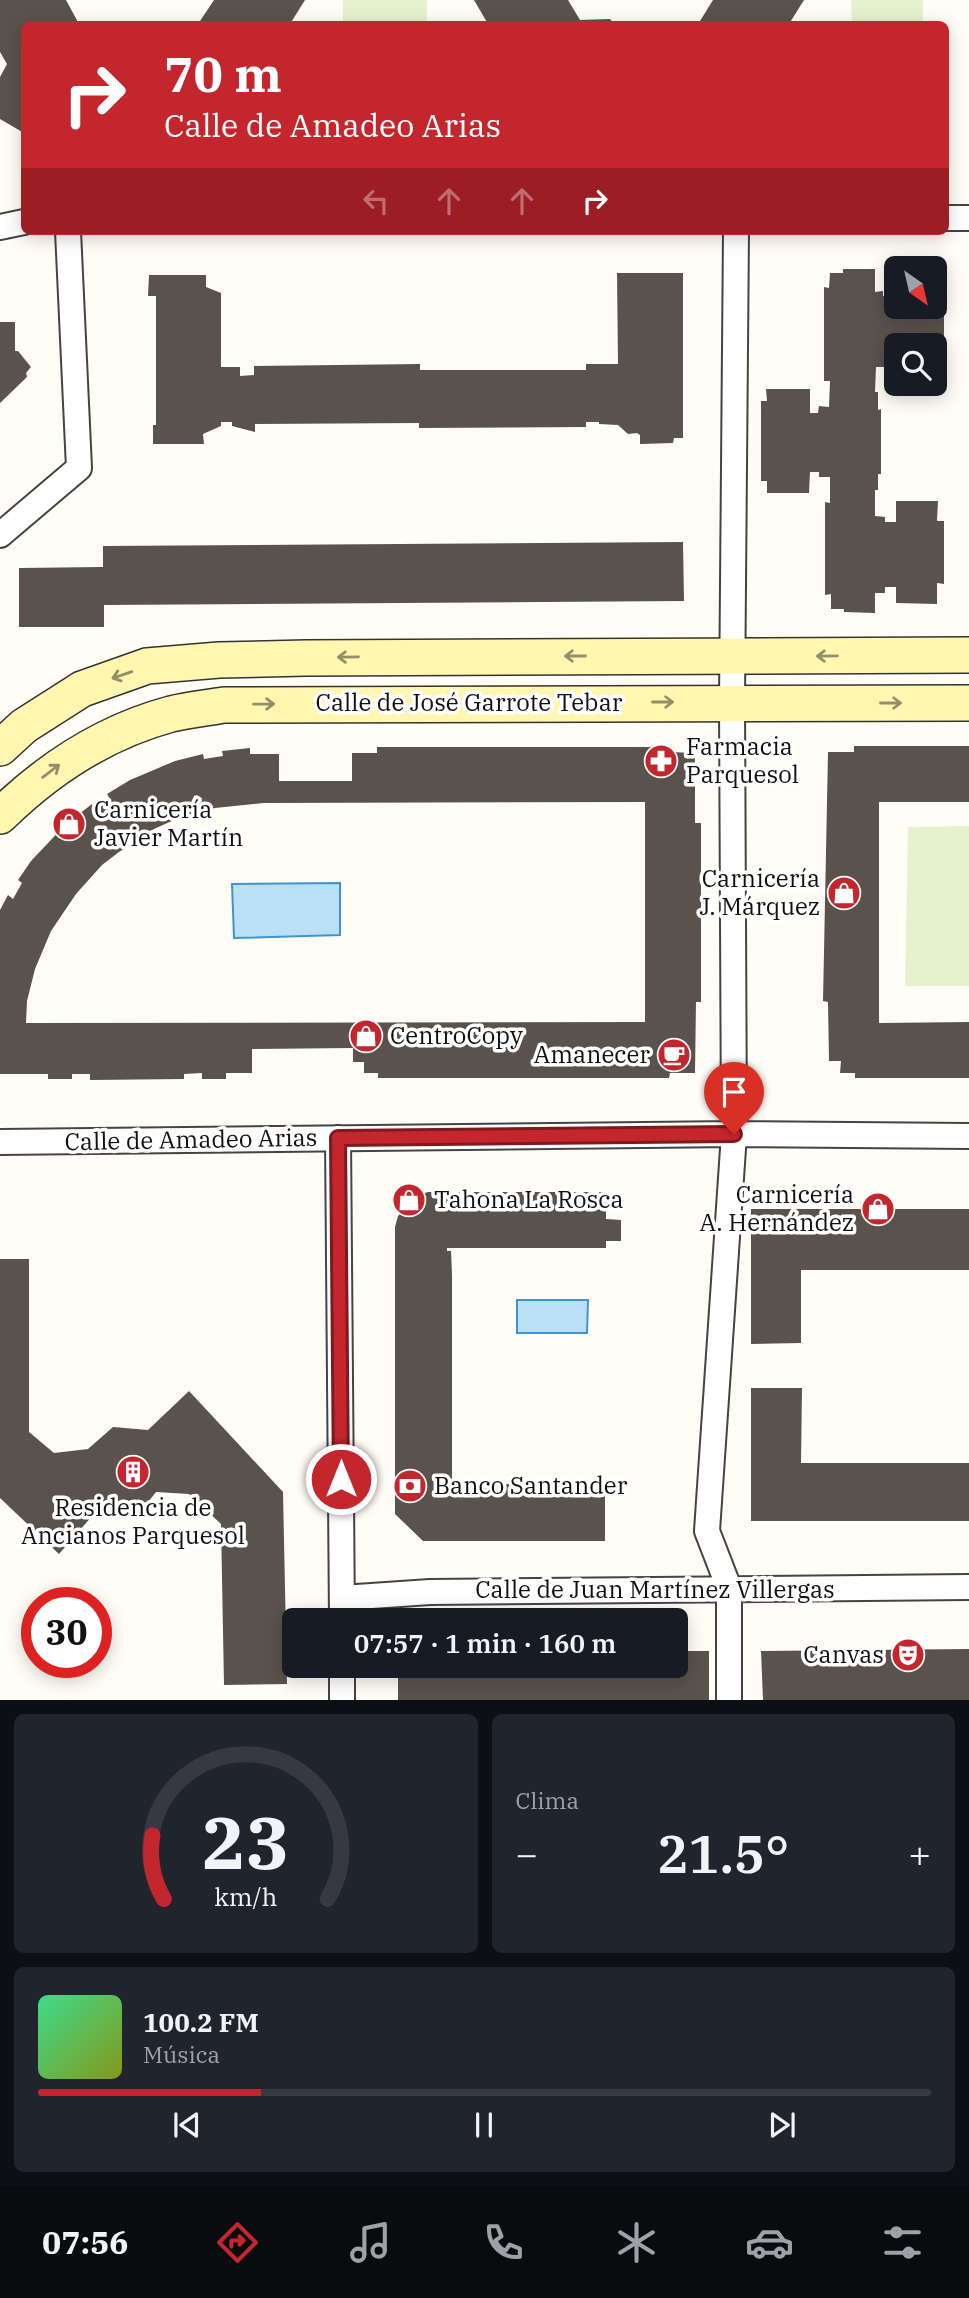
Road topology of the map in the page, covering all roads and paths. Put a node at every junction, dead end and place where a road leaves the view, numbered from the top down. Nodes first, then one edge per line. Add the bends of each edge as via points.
1 (949, 218) edge
2 (969, 218) edge
3 (21, 223) edge
4 (0, 227) edge
5 (68, 235) edge
6 (736, 235) edge
7 (0, 535) edge
8 (969, 654) edge
9 (734, 657) junction
10 (732, 702) junction
11 (969, 703) edge
12 (0, 748) edge
13 (0, 816) edge
14 (734, 1134) junction
15 (969, 1136) edge
16 (338, 1138) junction
17 (0, 1142) edge
18 (969, 1587) edge
19 (729, 1588) junction
20 (342, 1608) edge
21 (347, 1608) edge
22 (342, 1678) edge
23 (342, 1699) edge
24 (729, 1699) edge

1 - 2 street
3 - 4 street
5 - 7 street via 79,468
6 - 9 street
8 -> 9 street, Calle de José Garrote Tebar
9 - 10 street
9 -> 12 street, Calle de José Garrote Tebar via 306,658 147,667 82,689 24,726
10 -> 11 street, Calle de José Garrote Tebar
13 -> 10 street, Calle de José Garrote Tebar via 50,771 87,747 170,714 224,705
10 - 14 street
14 - 15 street, Calle de Amadeo Arias
14 - 16 street, Calle de Amadeo Arias
14 - 19 street via 707,1531
16 - 17 street, Calle de Amadeo Arias
16 - 20 street
18 - 19 street, Calle de Juan Martínez Villergas
19 - 21 street, Calle de Juan Martínez Villergas via 430,1592
19 - 24 street
22 - 23 street

